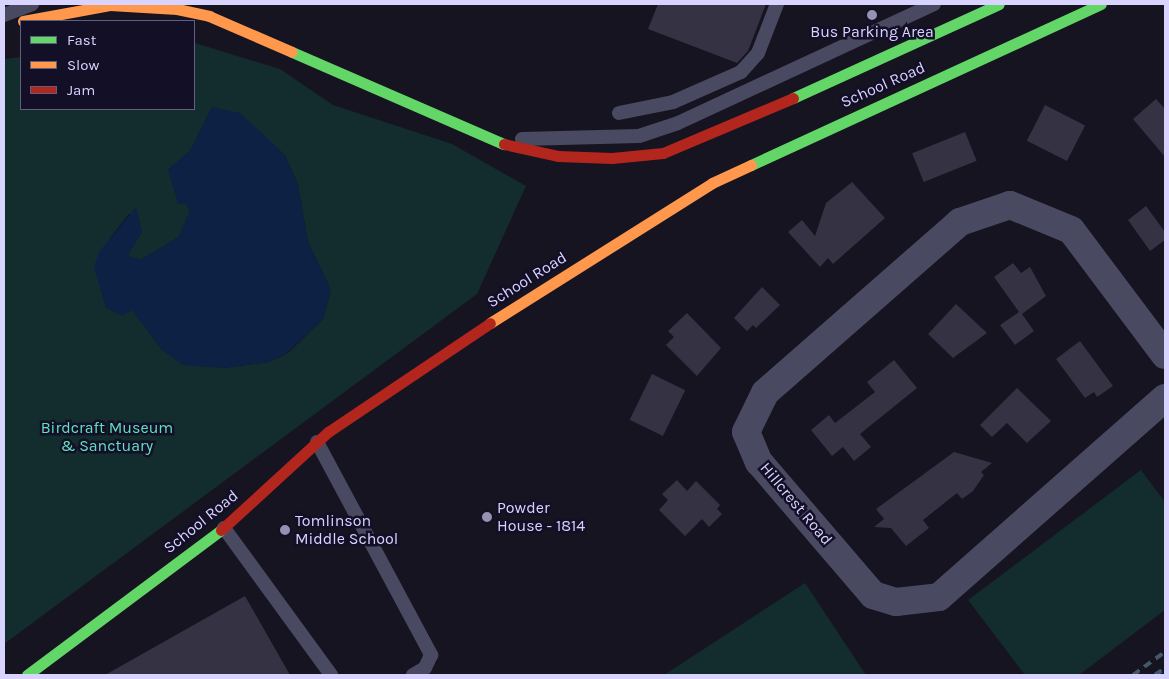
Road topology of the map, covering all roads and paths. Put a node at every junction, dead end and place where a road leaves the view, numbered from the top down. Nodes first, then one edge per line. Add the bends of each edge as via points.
1 (32, 4) edge
2 (777, 4) edge
3 (934, 4) edge
4 (999, 4) edge
5 (1101, 4) edge
6 (4, 16) edge
7 (32, 20) edge
8 (20, 23) edge
9 (4, 27) edge
10 (619, 113) dead end
11 (488, 139) junction
12 (1165, 355) edge
13 (1165, 398) edge
14 (317, 442) junction
15 (224, 528) junction
16 (27, 675) edge
17 (331, 675) edge
18 (413, 675) edge

1 - 6 lane
2 - 10 lane via 758,52 742,72 673,102
3 - 11 lane via 678,123 639,136
4 - 11 main road via 664,154 558,156
5 - 14 main road, School Road via 712,183 491,322
7 - 11 main road via 110,5 209,16
8 - 9 main road
12 - 13 street, Hillcrest Road via 1071,230 1010,205 960,222 765,393 746,432 759,462 873,595 896,602 939,596
14 - 15 main road, School Road
14 - 18 lane via 431,655 425,668
15 - 16 main road, School Road
15 - 17 lane

